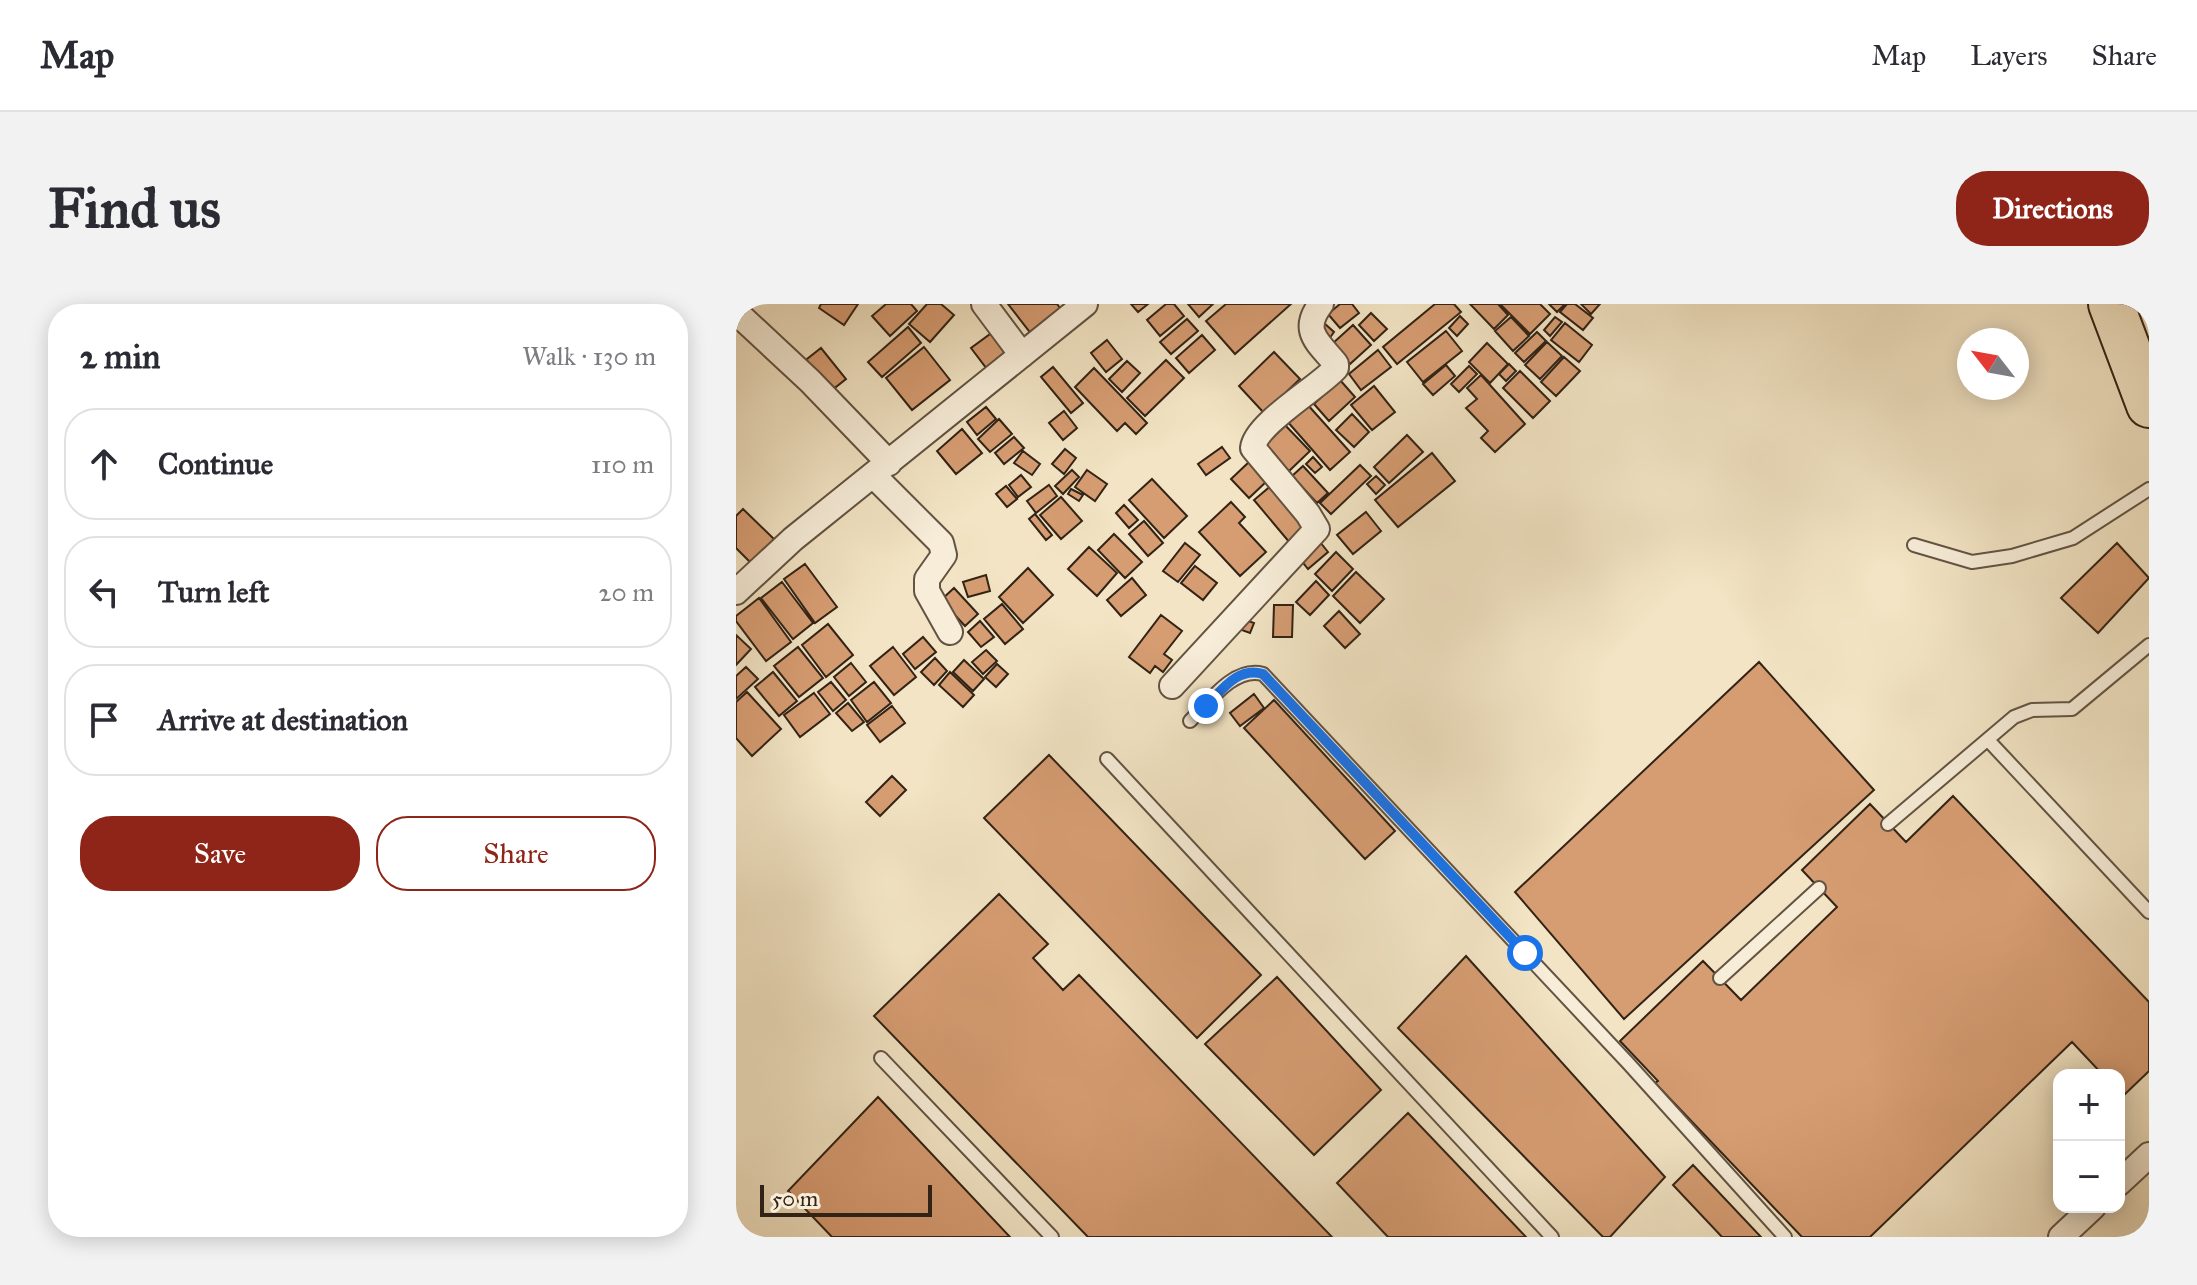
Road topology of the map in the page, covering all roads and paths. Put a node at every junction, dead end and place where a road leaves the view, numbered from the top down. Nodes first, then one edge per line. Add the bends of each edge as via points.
1 (984, 304) edge
2 (1085, 304) edge
3 (1321, 304) edge
4 (2111, 304) edge
5 (736, 312) edge
6 (1022, 355) junction
7 (2149, 405) edge
8 (881, 469) junction
9 (2149, 489) edge
10 (1914, 545) dead end
11 (736, 592) edge
12 (950, 632) dead end
13 (2149, 645) edge
14 (1172, 686) dead end
15 (1190, 721) dead end
16 (1988, 740) junction
17 (1107, 759) dead end
18 (1888, 824) dead end
19 (1819, 888) dead end
20 (2149, 912) edge
21 (1720, 978) dead end
22 (881, 1058) dead end
23 (2149, 1155) edge
24 (2125, 1177) edge
25 (2087, 1213) edge
26 (1052, 1237) edge
27 (1552, 1237) edge
28 (1785, 1237) edge
29 (2061, 1237) edge

1 - 6 street
2 - 6 street
3 - 14 street via 1310,327 1336,368 1253,440 1253,448 1317,529
4 - 7 highway
5 - 8 street via 810,381
6 - 8 street
8 - 11 street
8 - 12 street via 941,543 944,555 927,579 927,591
9 - 10 lane via 2073,538 2012,556 1972,562
13 - 16 lane via 2072,709 2032,710 2014,717
15 - 28 lane via 1237,676 1263,674 1631,1060
16 - 18 lane
16 - 20 lane
17 - 27 lane
19 - 21 lane
22 - 26 lane
23 - 24 street
25 - 29 street

